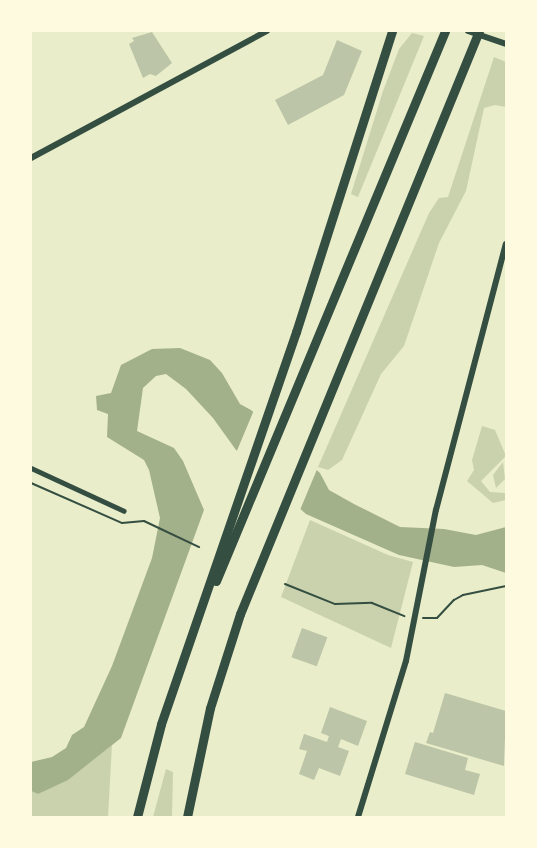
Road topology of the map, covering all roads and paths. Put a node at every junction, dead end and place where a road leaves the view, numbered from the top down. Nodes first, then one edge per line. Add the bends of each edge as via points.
1 (267, 31) edge
2 (392, 31) edge
3 (445, 31) edge
4 (468, 31) edge
5 (479, 31) edge
6 (503, 43) edge
7 (31, 158) edge
8 (506, 244) edge
9 (31, 468) edge
10 (31, 483) edge
11 (124, 511) dead end
12 (198, 547) dead end
13 (285, 584) dead end
14 (506, 586) edge
15 (201, 615) junction
16 (414, 617) junction
17 (136, 817) edge
18 (187, 817) edge
19 (358, 817) edge

1 - 7 street
2 - 15 highway
3 - 15 highway via 280,433
4 - 6 street
5 - 18 highway via 287,499 220,674 202,739
8 - 16 street via 436,510
9 - 11 street
10 - 12 path via 122,523 144,521
13 - 16 path via 334,604 372,603
14 - 16 path via 463,595 437,618
15 - 17 highway via 161,724
16 - 19 street via 393,708

